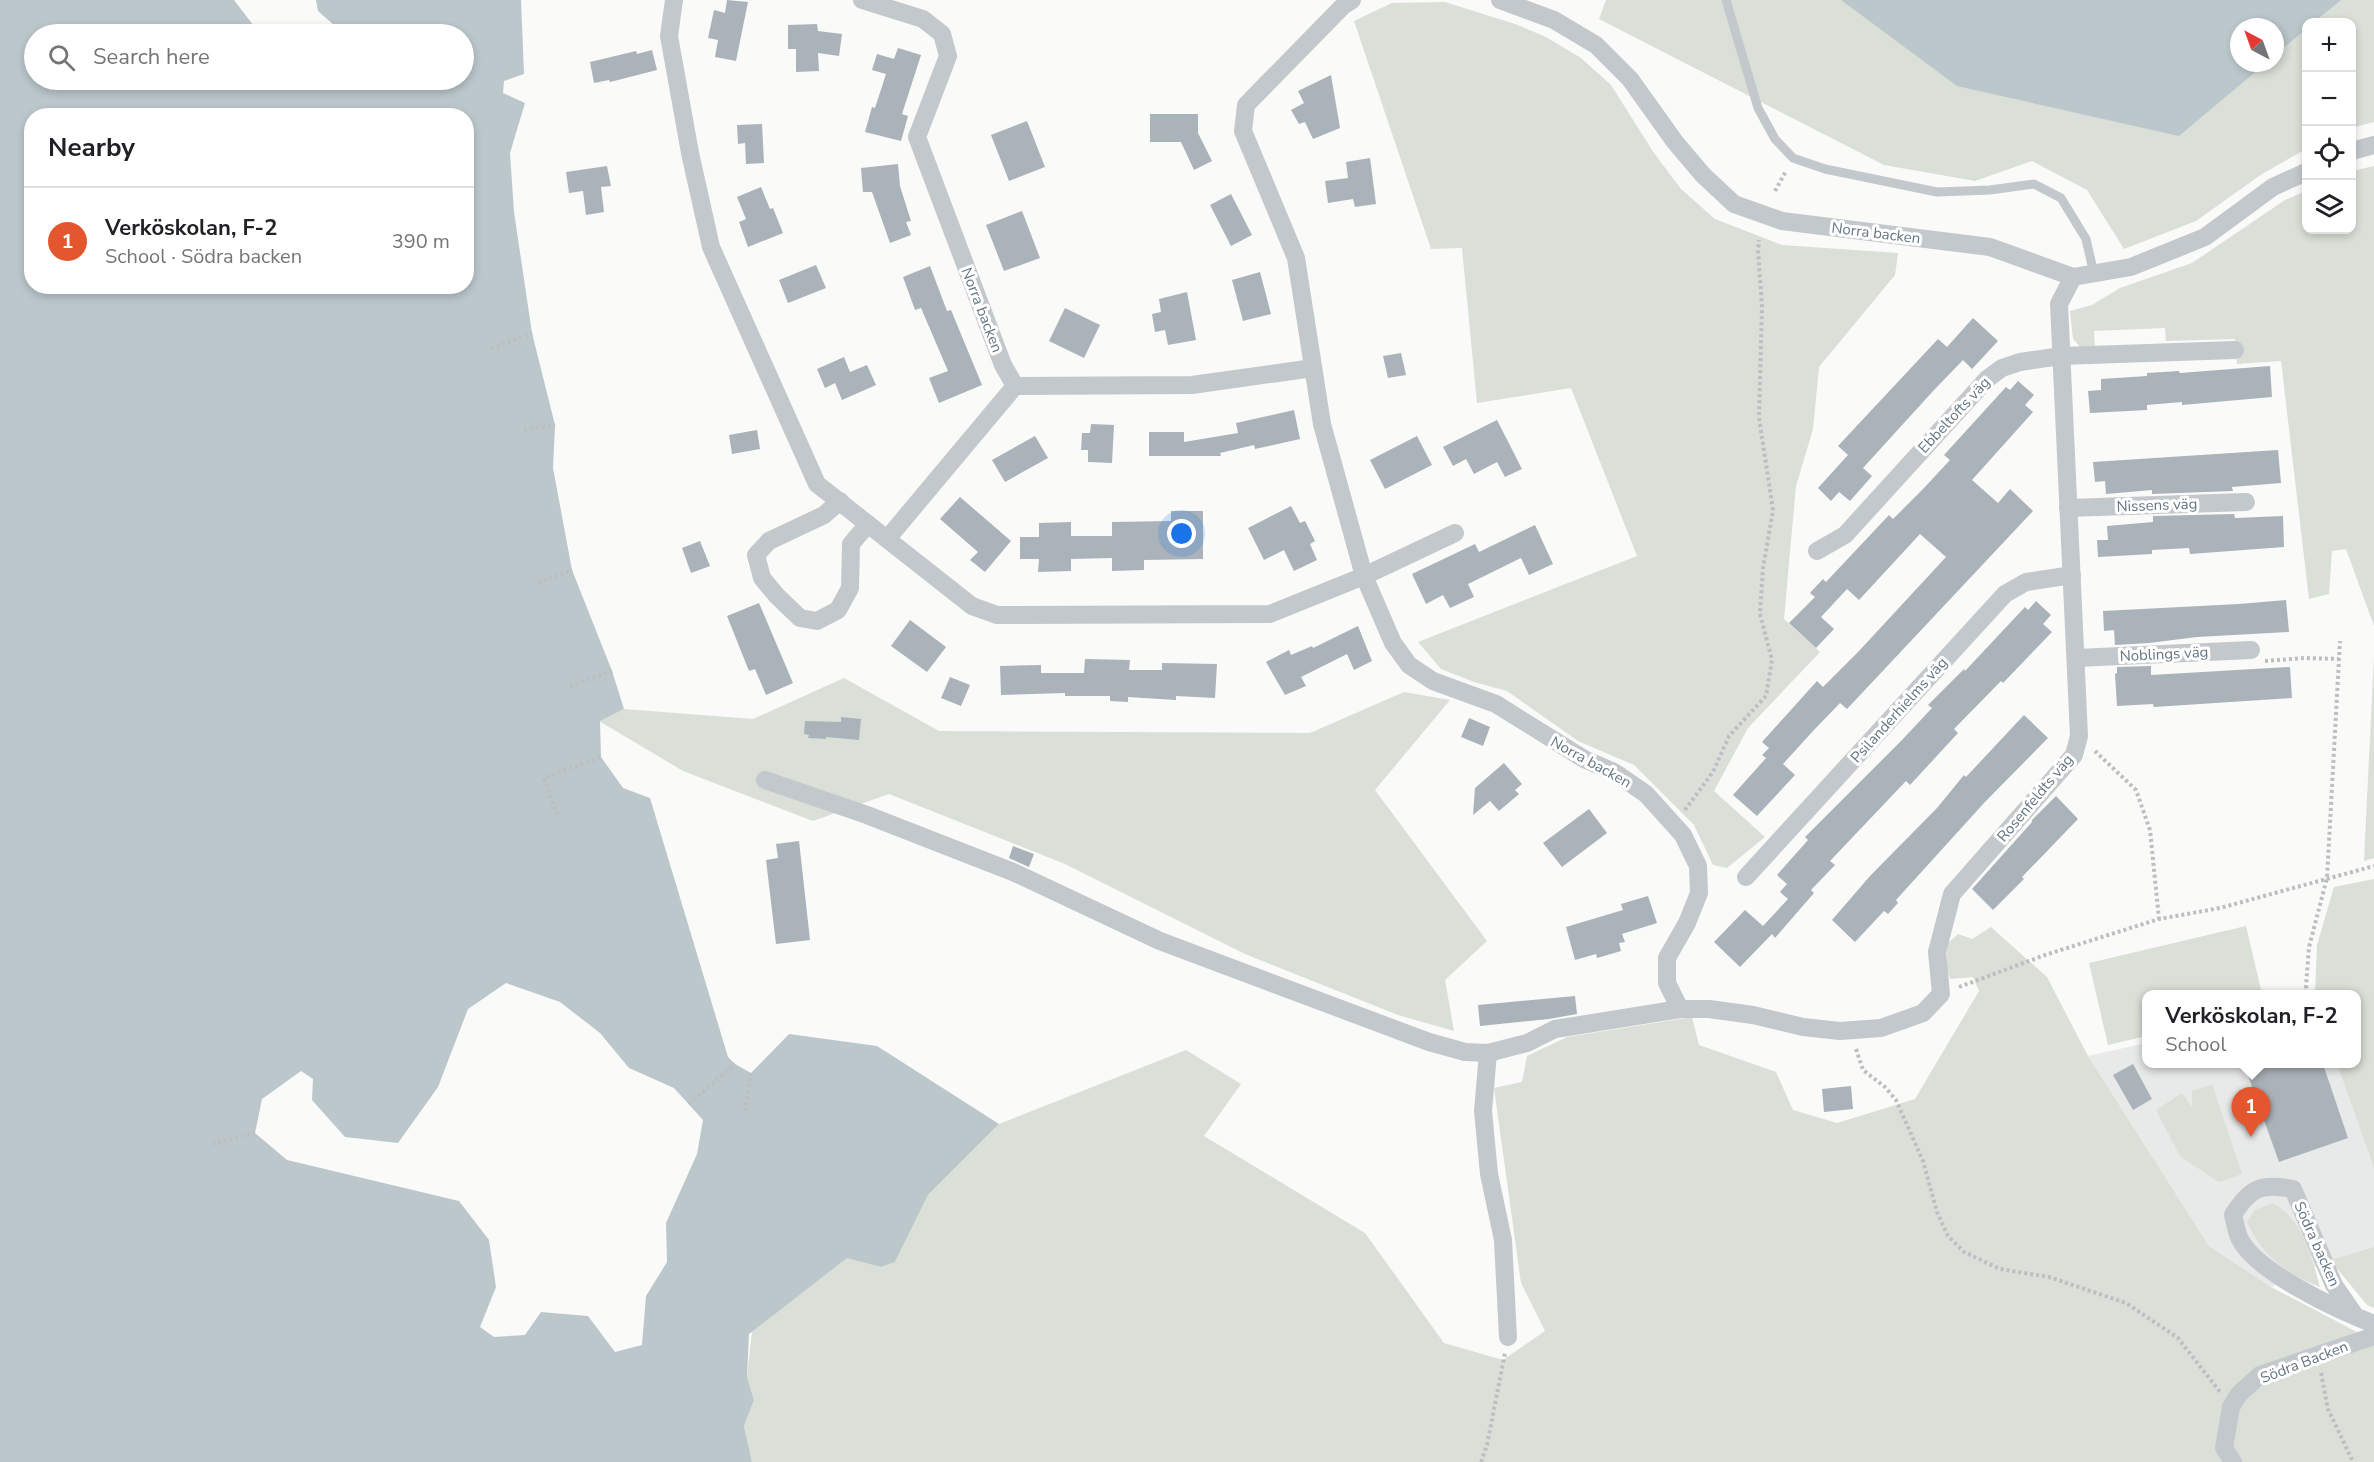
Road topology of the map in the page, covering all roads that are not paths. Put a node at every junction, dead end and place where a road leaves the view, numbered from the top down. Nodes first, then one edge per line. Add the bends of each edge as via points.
1 (674, 0) edge
2 (862, 0) edge
3 (1352, 0) edge
4 (1500, 0) edge
5 (1726, 0) edge
6 (2374, 145) edge
7 (2356, 151) edge
8 (2302, 173) edge
9 (2094, 274) junction
10 (2073, 277) junction
11 (2235, 350) dead end
12 (2061, 356) junction
13 (1313, 368) junction
14 (1016, 386) junction
15 (840, 501) junction
16 (2246, 502) dead end
17 (2068, 508) junction
18 (868, 524) junction
19 (1455, 533) dead end
20 (887, 539) junction
21 (1817, 551) dead end
22 (2072, 575) junction
23 (1365, 576) junction
24 (2251, 650) road end
25 (2077, 658) junction
26 (765, 780) dead end
27 (1746, 877) dead end
28 (1680, 1009) junction
29 (1488, 1053) junction
30 (2356, 1317) junction
31 (2374, 1324) edge
32 (2374, 1336) edge
33 (1508, 1337) road end
34 (2233, 1462) edge

1 - 15 street via 669,36 711,246 817,484
2 - 14 street, Norra backen via 923,19 942,34 948,56 917,137 1003,365
3 - 13 street, Norra backen via 1246,105 1243,130 1296,258
4 - 10 street, Norra backen via 1554,20 1596,45 1630,79 1703,175 1734,204 1782,221 1990,247
5 - 9 lane via 1758,108 1775,139 1793,158 1825,169 1936,192 2034,184 2061,198 2086,239
6 - 7 street
8 - 9 street, Norra backen via 2273,187 2205,237 2131,267
9 - 10 street, Norra backen
10 - 12 street, Rosenfeldts väg via 2059,304
11 - 12 street, Ebbeltofts väg
12 - 17 street, Rosenfeldts väg
12 - 21 street, Ebbeltofts väg via 2020,362 1986,379 1845,535
13 - 14 street via 1192,386
13 - 23 street, Norra backen via 1322,424
14 - 20 street
15 - 18 street
15 - 18 street via 824,515 769,541 756,555 762,578 800,618 817,621 838,610 850,588 851,544
16 - 17 street, Nissens väg
17 - 22 street, Rosenfeldts väg
18 - 20 street
19 - 23 street
20 - 23 street via 972,606 997,615 1270,614
22 - 25 street, Rosenfeldts väg
22 - 27 street, Psilanderhielms väg via 2026,582 2005,594
23 - 28 street, Norra backen via 1393,643 1409,665 1433,681 1496,704 1584,759 1614,772 1646,794 1683,835 1698,866 1699,893 1667,958 1666,984
24 - 25 street, Noblings väg
25 - 28 street, Rosenfeldts väg via 2079,736 2074,755 1952,894 1937,952 1941,994 1923,1013 1881,1028 1840,1031 1753,1015
26 - 29 street via 867,815 1013,873 1181,949 1429,1042 1465,1052
28 - 29 street via 1555,1029 1527,1043
29 - 33 street via 1483,1111 1489,1174 1503,1240
30 - 30 street, Södra backen via 2334,1285 2293,1189 2275,1185 2244,1197 2233,1215 2239,1239 2256,1258 2292,1284
30 - 31 street, Södra backen
32 - 34 street, Södra Backen via 2260,1376 2239,1394 2231,1407 2224,1448

